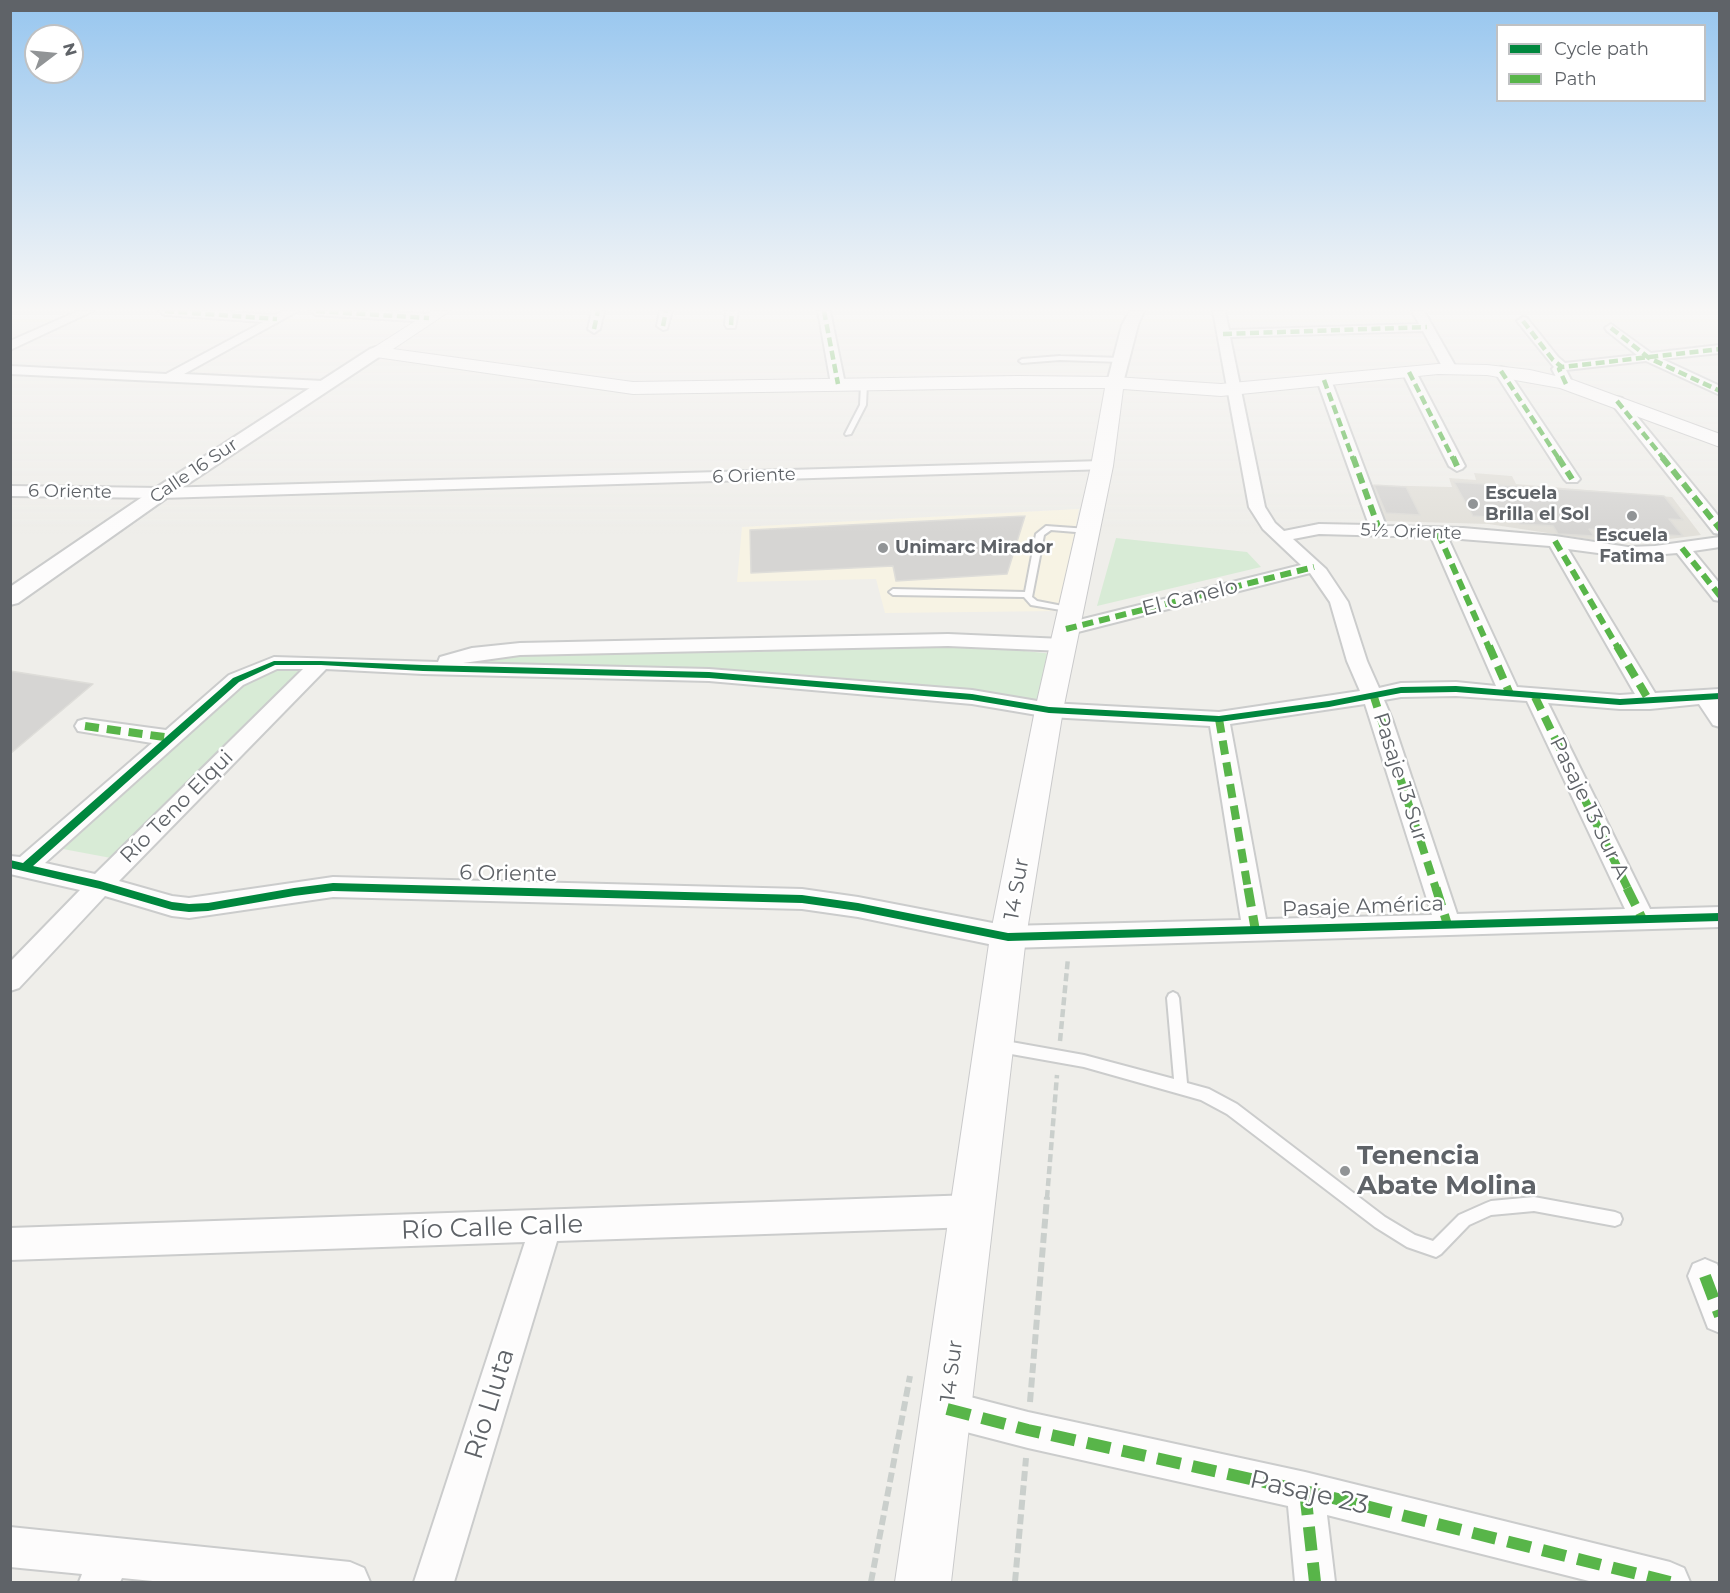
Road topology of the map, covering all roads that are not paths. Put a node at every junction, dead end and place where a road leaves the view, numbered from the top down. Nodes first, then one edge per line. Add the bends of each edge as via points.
1 (323, 385) edge
2 (601, 385) edge
3 (765, 385) edge
4 (864, 385) edge
5 (1115, 385) edge
6 (1142, 385) edge
7 (1232, 385) edge
8 (1270, 385) edge
9 (1326, 385) edge
10 (1416, 385) edge
11 (1510, 385) edge
12 (1585, 385) edge
13 (1233, 389) junction
14 (1617, 401) junction
15 (848, 435) dead end
16 (1719, 441) edge
17 (1102, 466) junction
18 (1457, 466) dead end
19 (1572, 479) dead end
20 (10, 491) edge
21 (161, 493) junction
22 (1719, 529) edge
23 (1088, 531) junction
24 (1380, 532) junction
25 (1438, 533) junction
26 (1281, 537) junction
27 (1555, 541) junction
28 (1719, 542) edge
29 (1682, 548) junction
30 (1314, 567) junction
31 (893, 592) dead end
32 (1027, 595) junction
33 (1719, 596) edge
34 (10, 598) edge
35 (1067, 628) junction
36 (321, 663) junction
37 (423, 668) junction
38 (1373, 694) junction
39 (1510, 694) junction
40 (1535, 697) junction
41 (1713, 698) edge
42 (1650, 702) junction
43 (1049, 710) junction
44 (1219, 719) junction
45 (1719, 720) edge
46 (85, 726) dead end
47 (171, 738) junction
48 (18, 866) edge
49 (100, 885) junction
50 (1719, 917) edge
51 (1642, 918) junction
52 (1447, 923) junction
53 (1255, 928) junction
54 (1008, 937) junction
55 (10, 980) edge
56 (1173, 998) dead end
57 (994, 1045) junction
58 (1181, 1087) junction
59 (973, 1211) junction
60 (1615, 1219) dead end
61 (546, 1226) junction
62 (10, 1244) edge
63 (1705, 1276) dead end
64 (1719, 1316) edge
65 (947, 1409) junction
66 (1305, 1491) junction
67 (10, 1547) edge
68 (105, 1570) edge
69 (350, 1582) edge
70 (434, 1582) edge
71 (923, 1582) edge
72 (1315, 1582) edge
73 (1670, 1582) edge

1 - 21 street, Calle 16 Sur
2 - 3 main road
4 - 15 lane via 863,405
5 - 17 main road, 14 Sur
6 - 13 main road
7 - 13 street, Pasaje 13 Sur
8 - 13 main road
9 - 24 street
10 - 18 street
11 - 19 street
12 - 14 main road
13 - 26 street, Pasaje 13 Sur via 1257,507
14 - 16 main road
14 - 22 street
17 - 21 street, 6 Oriente
17 - 23 main road, 14 Sur
20 - 21 street, 6 Oriente
21 - 34 street, Calle 16 Sur
23 - 32 lane via 1054,527 1041,531
23 - 35 main road, 14 Sur
24 - 25 street, 5½ Oriente
24 - 26 street, 5½ Oriente via 1319,529
25 - 27 street, 5½ Oriente
25 - 39 street
26 - 30 street, Pasaje 13 Sur
27 - 29 street, 5½ Oriente via 1628,552
27 - 42 street
28 - 29 street, 5½ Oriente
29 - 33 street
30 - 35 street, El Canelo
30 - 38 street, Pasaje 13 Sur via 1339,602 1357,661
31 - 32 lane
32 - 35 lane
35 - 37 street, El Canelo via 948,640 520,649 472,654
35 - 43 main road, 14 Sur
36 - 37 street
36 - 47 street via 274,663 236,680
36 - 49 street, Río Teno Elqui
37 - 43 street via 709,675 972,697
38 - 39 street via 1437,689
38 - 44 street
38 - 52 street, Pasaje 13 Sur
39 - 40 street
40 - 42 street
40 - 51 street, Pasaje 13 Sur A
41 - 42 street
41 - 45 street
43 - 44 street
43 - 54 main road, 14 Sur
44 - 53 street
46 - 47 street
47 - 48 street
48 - 49 street, 6 Oriente
49 - 54 street, 6 Oriente via 189,908 333,887 802,899
49 - 55 street, Río Teno Elqui
50 - 51 street, Pasaje América
51 - 52 street, Pasaje América
52 - 53 street, Pasaje América
53 - 54 street, Pasaje América
54 - 57 main road, 14 Sur
56 - 58 lane
57 - 58 lane via 1084,1061
57 - 59 main road, 14 Sur
58 - 60 lane via 1232,1109 1412,1242 1436,1248 1464,1220 1491,1208 1534,1203
59 - 61 street, Río Calle Calle
59 - 65 main road, 14 Sur
61 - 62 street, Río Calle Calle
61 - 70 street, Río Lluta
63 - 64 street
65 - 66 street, Pasaje 23
65 - 71 main road, 14 Sur
66 - 72 street
66 - 73 street, Pasaje 23
67 - 68 street
68 - 69 street

